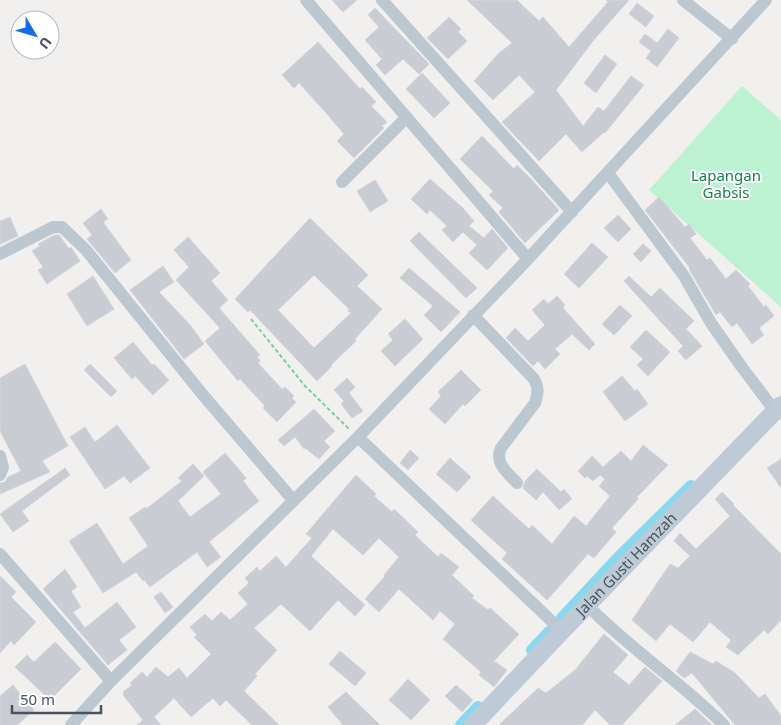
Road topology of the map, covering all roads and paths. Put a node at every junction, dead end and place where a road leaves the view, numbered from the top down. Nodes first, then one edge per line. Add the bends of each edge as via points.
1 (306, 0) edge
2 (382, 0) edge
3 (683, 0) edge
4 (766, 0) edge
5 (732, 39) junction
6 (406, 118) junction
7 (608, 173) junction
8 (342, 182) dead end
9 (572, 212) junction
10 (0, 254) edge
11 (528, 259) junction
12 (473, 315) junction
13 (251, 320) dead end
14 (778, 408) edge
15 (358, 437) junction
16 (0, 456) edge
17 (0, 475) edge
18 (517, 483) dead end
19 (293, 500) junction
20 (0, 554) edge
21 (588, 605) junction
22 (562, 631) junction
23 (111, 681) junction
24 (71, 725) edge
25 (474, 725) edge
26 (724, 725) edge

1 - 6 street
2 - 9 street
3 - 5 street
4 - 5 street
5 - 7 street
6 - 8 street
6 - 11 street
7 - 9 street
7 - 14 street via 684,276 741,366
9 - 11 street
10 - 19 street via 53,227 62,227 86,250 196,388
11 - 12 street
12 - 15 street
12 - 18 street via 538,387 535,403 498,455 499,462
13 - 15 path via 305,386
14 - 21 street, Jalan Gusti Hamzah
15 - 19 street
15 - 22 street
16 - 17 street via 3,467
19 - 23 street
20 - 23 street
21 - 22 street, Jalan Gusti Hamzah
21 - 26 street via 608,627
22 - 25 street, Jalan Gusti Hamzah
23 - 24 street

